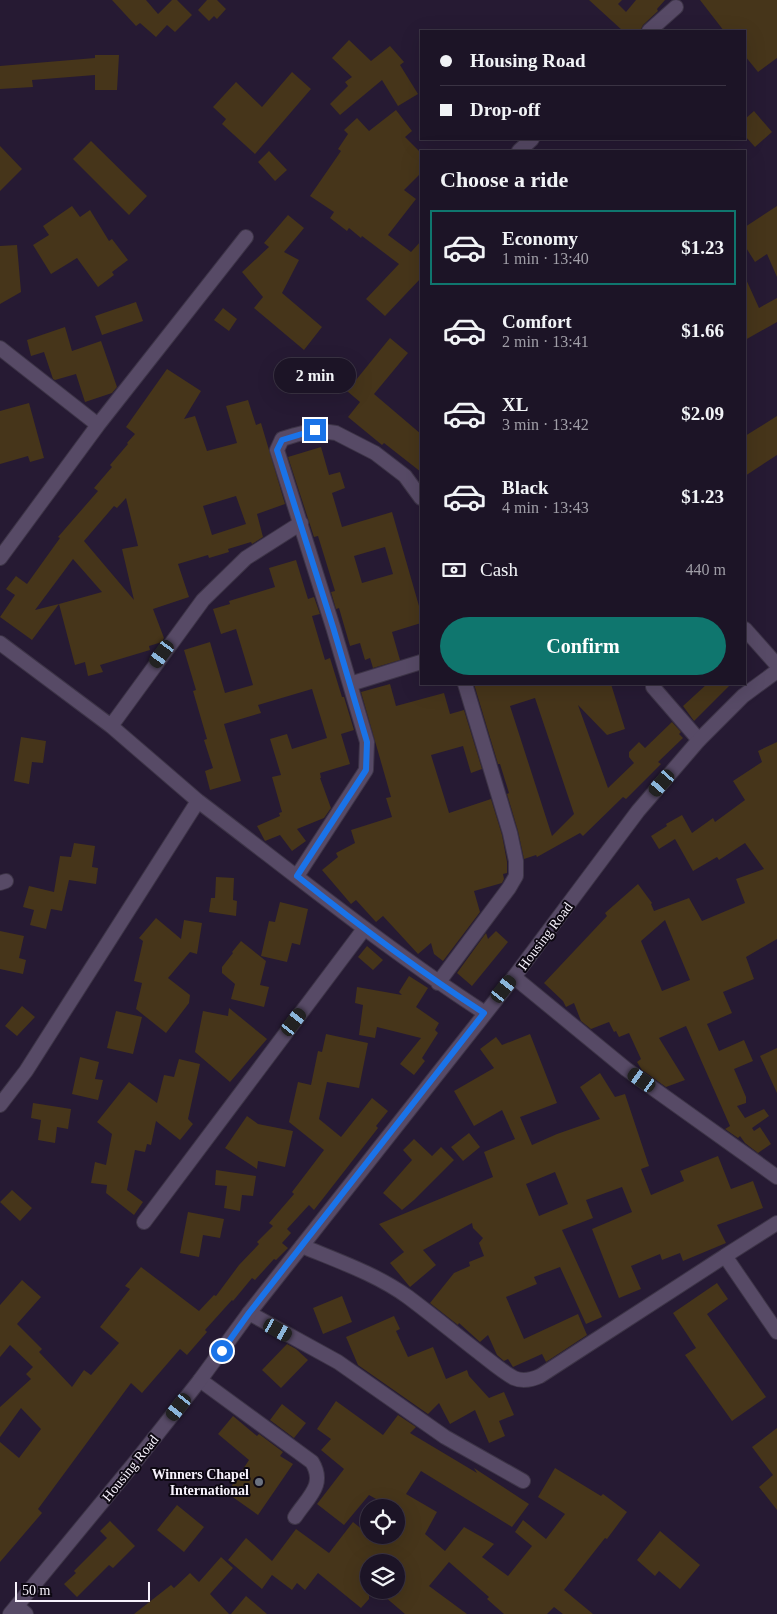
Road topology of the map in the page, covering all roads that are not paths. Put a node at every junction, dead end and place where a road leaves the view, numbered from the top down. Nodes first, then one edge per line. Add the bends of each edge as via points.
1 (676, 7) dead end
2 (650, 30) edge
3 (531, 140) edge
4 (520, 150) edge
5 (246, 237) dead end
6 (0, 348) edge
7 (98, 425) junction
8 (420, 497) edge
9 (301, 523) junction
10 (0, 558) edge
11 (746, 629) edge
12 (0, 643) edge
13 (420, 662) edge
14 (777, 665) edge
15 (777, 671) edge
16 (350, 684) junction
17 (465, 685) edge
18 (653, 685) edge
19 (111, 726) junction
20 (699, 740) junction
21 (198, 801) junction
22 (297, 876) junction
23 (364, 929) junction
24 (514, 977) junction
25 (438, 983) junction
26 (484, 1013) junction
27 (0, 1105) edge
28 (777, 1177) edge
29 (144, 1222) dead end
30 (777, 1223) edge
31 (302, 1246) junction
32 (725, 1256) junction
33 (249, 1313) junction
34 (777, 1332) edge
35 (200, 1380) junction
36 (523, 1481) dead end
37 (295, 1516) dead end
38 (18, 1611) edge

1 - 2 street
3 - 4 street
5 - 7 street
6 - 7 street
7 - 10 street
8 - 9 street via 405,476 375,452 336,433 315,430 282,440 277,450
9 - 16 street
9 - 19 street via 246,558 203,600
11 - 14 street
12 - 19 street
13 - 16 street
15 - 20 street, Housing Road via 743,696
16 - 22 street via 367,742 366,770
17 - 25 street via 510,833 517,869 509,888
18 - 20 street
19 - 21 street
20 - 24 street, Housing Road via 638,811
21 - 22 street
21 - 27 street via 26,1071
22 - 23 street
23 - 25 street
23 - 29 street
24 - 26 street, Housing Road
24 - 28 street via 626,1069
25 - 26 street
26 - 31 street, Housing Road
30 - 32 street
31 - 32 street via 392,1287 501,1369 516,1379 526,1380 540,1376
31 - 33 street, Housing Road
32 - 34 street
33 - 35 street, Housing Road
33 - 36 street via 338,1362 445,1437
35 - 37 street via 312,1462 318,1471 318,1484
35 - 38 street, Housing Road

